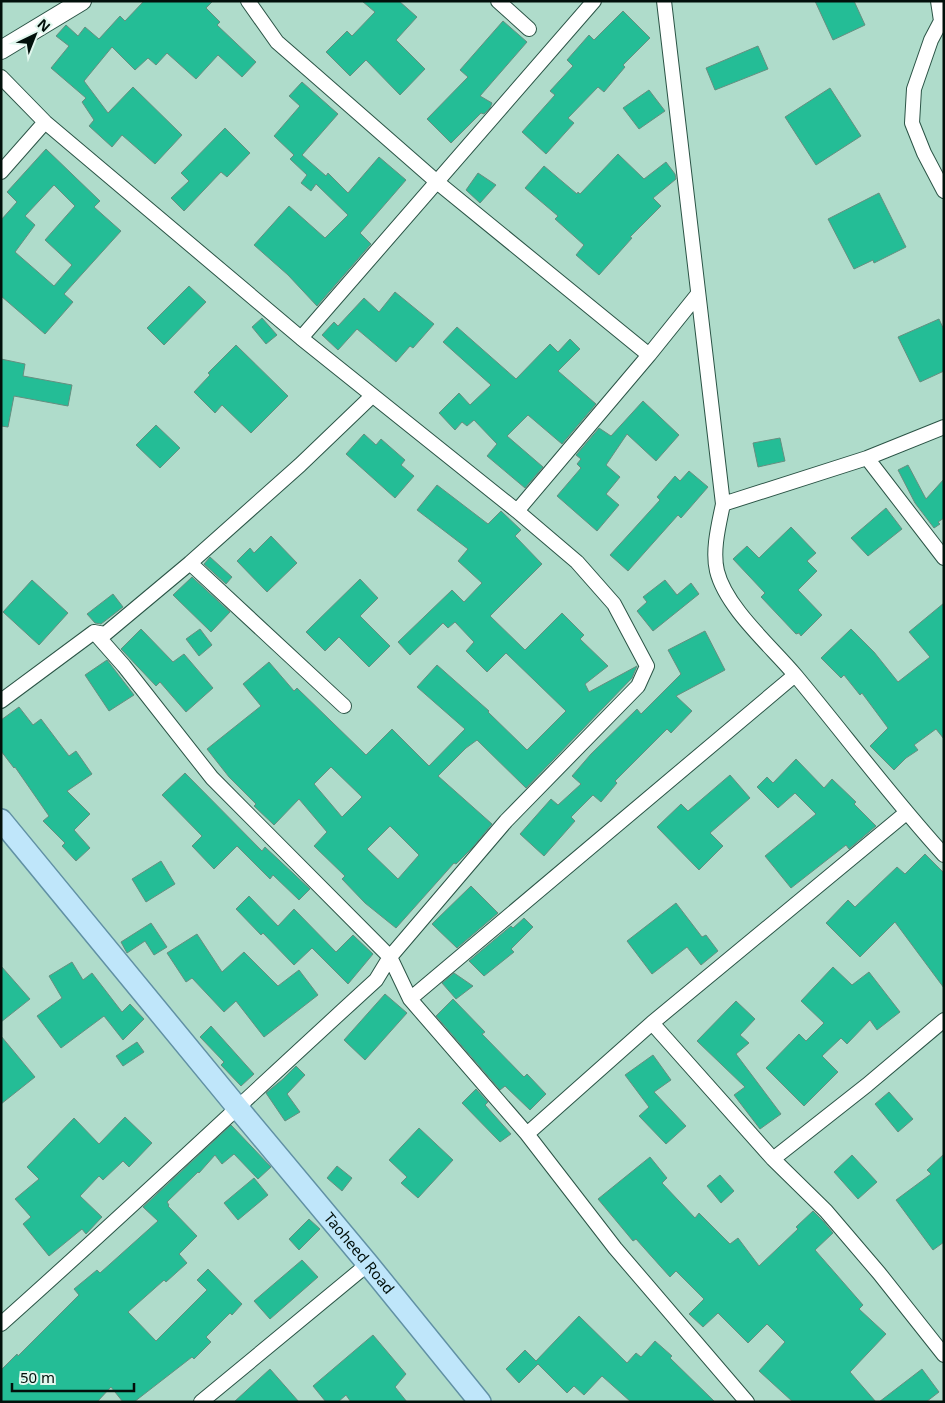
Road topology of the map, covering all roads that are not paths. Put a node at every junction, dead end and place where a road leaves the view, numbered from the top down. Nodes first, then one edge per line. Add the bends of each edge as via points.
1 (82, 1) edge
2 (248, 1) edge
3 (498, 1) edge
4 (594, 1) edge
5 (664, 1) edge
6 (938, 1) edge
7 (529, 29) dead end
8 (4, 45) edge
9 (1, 77) edge
10 (45, 122) junction
11 (1, 172) edge
12 (437, 182) junction
13 (944, 191) edge
14 (698, 294) junction
15 (300, 338) junction
16 (649, 355) junction
17 (372, 396) junction
18 (944, 426) edge
19 (867, 458) junction
20 (724, 504) junction
21 (517, 511) junction
22 (944, 558) edge
23 (190, 563) junction
24 (94, 632) junction
25 (795, 675) junction
26 (1, 701) edge
27 (344, 706) dead end
28 (906, 813) junction
29 (3, 825) edge
30 (944, 855) edge
31 (390, 957) junction
32 (410, 999) junction
33 (652, 1023) junction
34 (942, 1026) edge
35 (237, 1107) junction
36 (527, 1134) junction
37 (773, 1159) junction
38 (368, 1264) junction
39 (1, 1324) edge
40 (944, 1355) edge
41 (474, 1400) edge
42 (201, 1402) edge
43 (747, 1402) edge

1 - 8 street
2 - 12 street via 277,42
3 - 7 street
4 - 12 street
5 - 14 street
6 - 13 street via 941,21 914,89 912,123
9 - 10 street
10 - 11 street
10 - 15 street
12 - 15 street
12 - 16 street
14 - 16 street
14 - 20 street
15 - 17 street
16 - 21 street
17 - 21 street
17 - 23 street
18 - 19 street
19 - 20 street
19 - 22 street
20 - 25 street via 716,536 717,570 727,596
21 - 31 street via 577,562 614,604 647,666 638,686 506,821
23 - 24 street via 105,634
23 - 27 street
24 - 26 street
24 - 31 street via 212,778
25 - 28 street
25 - 32 street
28 - 30 street
28 - 33 street
29 - 35 main road, Taoheed Road
31 - 32 street
31 - 35 street via 376,980
32 - 36 street
33 - 36 street
33 - 37 street
34 - 37 street
35 - 38 main road, Taoheed Road
35 - 39 street via 112,1226
36 - 43 street via 615,1248
37 - 40 street via 826,1211
38 - 41 main road, Taoheed Road
38 - 42 street

